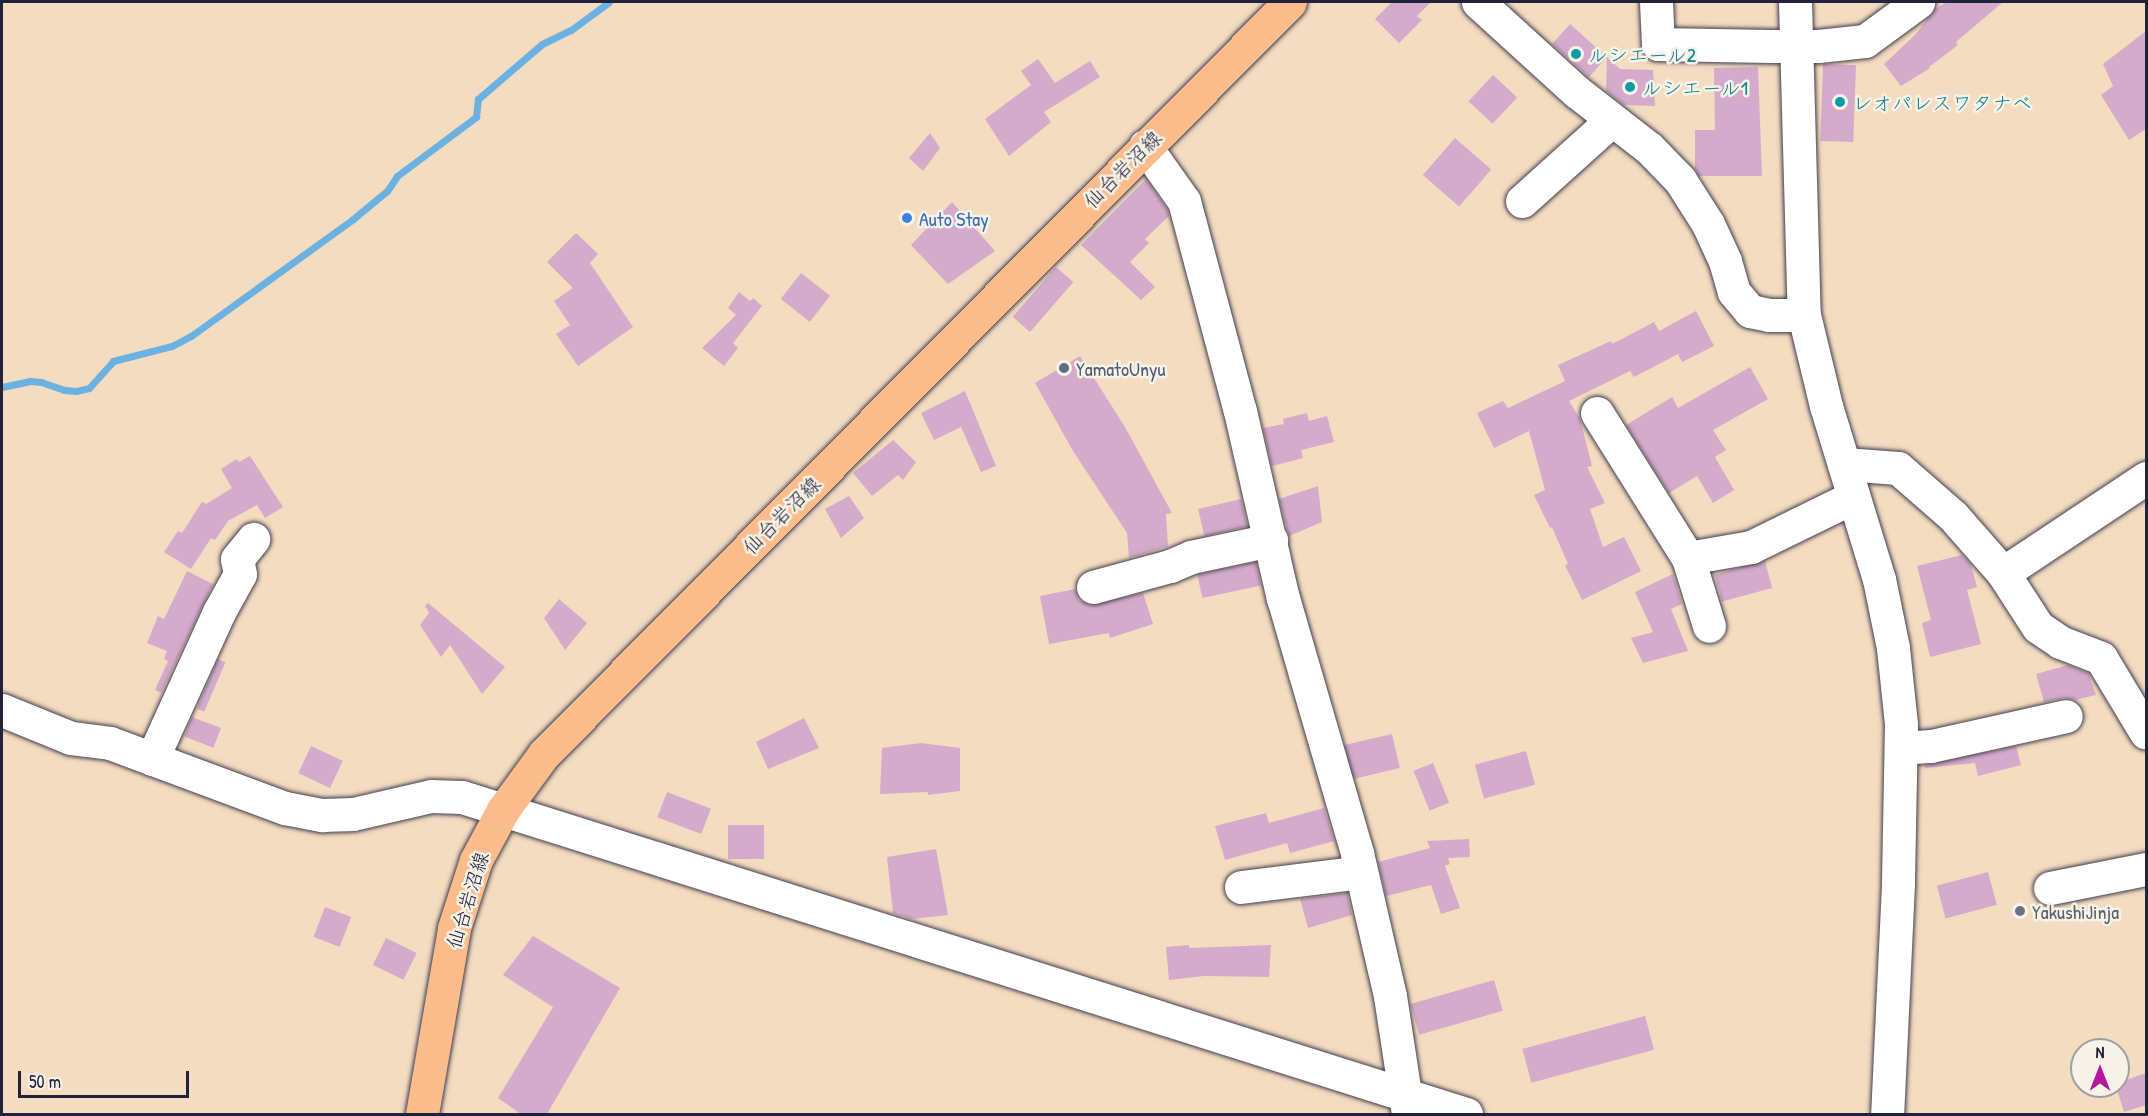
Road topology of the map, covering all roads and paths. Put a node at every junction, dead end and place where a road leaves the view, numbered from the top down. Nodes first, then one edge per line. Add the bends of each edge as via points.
1 (1290, 2) edge
2 (1478, 2) edge
3 (1656, 2) edge
4 (1795, 2) edge
5 (1918, 2) edge
6 (1796, 46) junction
7 (1612, 120) junction
8 (1145, 146) junction
9 (1522, 201) dead end
10 (1804, 315) junction
11 (1597, 413) dead end
12 (1844, 464) junction
13 (2146, 478) edge
14 (1853, 496) junction
15 (253, 539) dead end
16 (1271, 540) junction
17 (1688, 558) junction
18 (2003, 573) junction
19 (1092, 586) dead end
20 (1709, 626) dead end
21 (2, 710) edge
22 (2066, 716) dead end
23 (2146, 733) edge
24 (1901, 748) junction
25 (152, 759) junction
26 (503, 810) junction
27 (2146, 869) edge
28 (1361, 872) junction
29 (1240, 887) dead end
30 (2050, 888) dead end
31 (1407, 1105) edge
32 (422, 1114) edge
33 (1466, 1114) edge
34 (1887, 1114) edge

1 - 8 main road, 仙台岩沼線
2 - 7 street
3 - 6 street via 1658,44
4 - 6 street
5 - 6 street via 1864,40
6 - 10 street
7 - 9 street
7 - 10 street via 1649,148 1680,180 1708,224 1734,292 1750,311
8 - 16 street via 1184,201
8 - 26 main road, 仙台岩沼線 via 544,754
10 - 12 street
11 - 17 street
12 - 14 street
12 - 18 street via 1898,468 1953,516
13 - 18 street
14 - 17 street via 1751,547
14 - 24 street via 1879,579 1893,648
15 - 25 street via 237,559 240,574
16 - 19 street via 1191,557
16 - 28 street via 1283,598
17 - 20 street
18 - 23 street via 2038,627 2060,642 2101,658
21 - 25 street via 71,738 110,743
22 - 24 street via 1931,746
24 - 34 street
25 - 26 street via 285,808 322,815 353,814 431,796 462,797
26 - 31 street
26 - 32 main road, 仙台岩沼線 via 476,860 454,928
27 - 30 street
28 - 29 street
28 - 31 street via 1390,996
31 - 33 street

